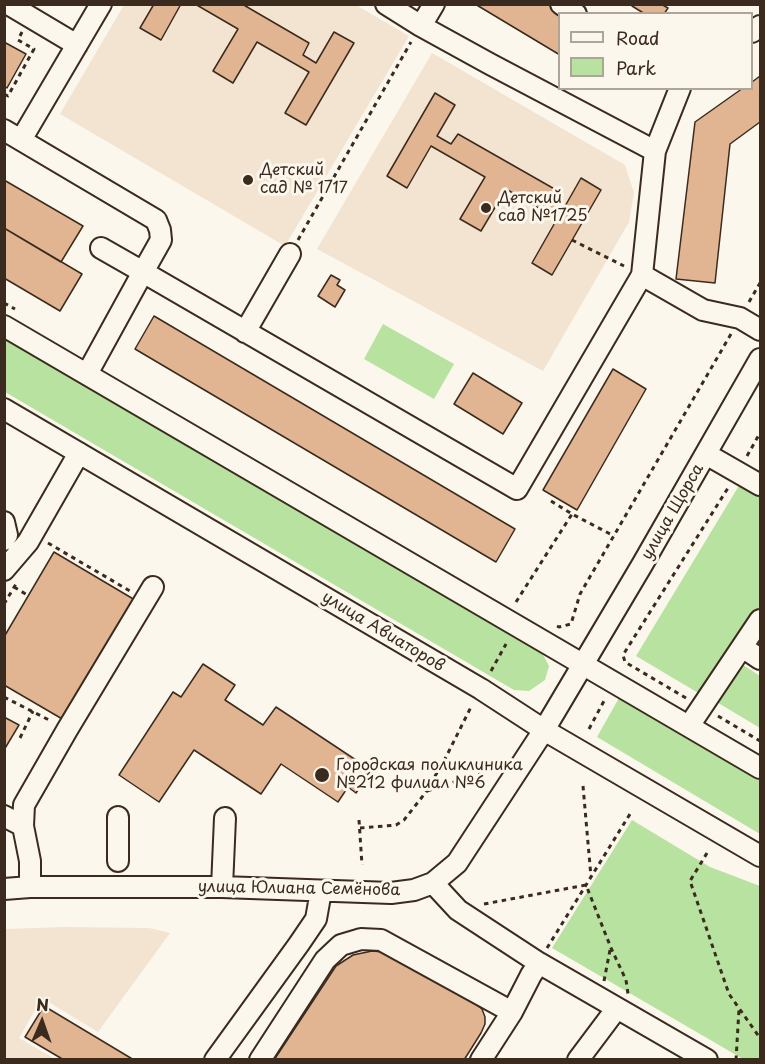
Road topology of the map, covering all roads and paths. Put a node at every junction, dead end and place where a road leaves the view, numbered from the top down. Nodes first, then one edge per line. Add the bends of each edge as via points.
1 (8, 4) edge
2 (101, 4) edge
3 (386, 4) edge
4 (434, 4) edge
5 (31, 18) junction
6 (421, 26) junction
7 (77, 45) junction
8 (679, 90) edge
9 (4, 94) edge
10 (13, 135) edge
11 (655, 151) junction
12 (572, 240) dead end
13 (101, 248) dead end
14 (290, 254) joint
15 (142, 272) junction
16 (642, 275) junction
17 (760, 283) edge
18 (740, 318) junction
19 (4, 326) edge
20 (760, 330) edge
21 (245, 332) junction
22 (760, 359) edge
23 (87, 375) junction
24 (4, 409) edge
25 (760, 433) edge
26 (79, 453) junction
27 (706, 454) junction
28 (738, 472) junction
29 (760, 485) edge
30 (551, 501) dead end
31 (572, 514) junction
32 (4, 522) edge
33 (614, 536) junction
34 (42, 538) dead end
35 (4, 540) edge
36 (4, 570) edge
37 (14, 587) dead end
38 (149, 593) joint
39 (29, 596) dead end
40 (516, 603) dead end
41 (760, 620) edge
42 (571, 624) dead end
43 (506, 644) dead end
44 (742, 647) junction
45 (623, 655) dead end
46 (760, 659) edge
47 (584, 664) junction
48 (491, 671) dead end
49 (4, 697) edge
50 (606, 698) dead end
51 (473, 704) dead end
52 (33, 711) junction
53 (689, 726) junction
54 (589, 729) dead end
55 (67, 730) junction
56 (544, 730) junction
57 (20, 738) dead end
58 (760, 768) edge
59 (485, 772) dead end
60 (583, 786) dead end
61 (426, 792) junction
62 (630, 814) dead end
63 (4, 816) edge
64 (118, 817) dead end
65 (225, 819) dead end
66 (359, 820) dead end
67 (23, 826) junction
68 (360, 828) junction
69 (707, 853) dead end
70 (760, 856) edge
71 (118, 861) dead end
72 (362, 865) dead end
73 (591, 877) junction
74 (433, 883) junction
75 (586, 885) junction
76 (30, 887) junction
77 (222, 887) junction
78 (4, 889) edge
79 (321, 891) junction
80 (482, 904) dead end
81 (611, 948) junction
82 (539, 963) junction
83 (604, 985) dead end
84 (739, 1007) junction
85 (617, 1008) junction
86 (513, 1012) junction
87 (760, 1038) edge
88 (215, 1059) edge
89 (260, 1059) edge
90 (482, 1059) edge
91 (578, 1059) edge
92 (707, 1059) edge
93 (736, 1059) edge

1 - 5 street
2 - 7 street
3 - 6 street
4 - 6 street
5 - 7 street
5 - 9 path via 18,40 34,49 8,96
6 - 11 street
6 - 14 path
7 - 10 street
8 - 11 street
10 - 15 street via 156,220 161,240
11 - 16 street
12 - 16 path
13 - 15 street
14 - 21 street
15 - 21 street
15 - 23 street
16 - 18 street via 703,310
16 - 21 street via 517,489
17 - 18 path
18 - 20 street
18 - 33 path
19 - 23 street
22 - 27 street, улица Щорса
23 - 47 street
24 - 26 street, улица Авиаторов
25 - 28 path
26 - 36 street via 28,542
26 - 56 street, улица Авиаторов
27 - 28 street
27 - 47 street, улица Щорса
28 - 29 street
28 - 45 path
30 - 31 path
31 - 33 path
31 - 40 path
32 - 35 street
33 - 42 path via 580,594
34 - 38 path
37 - 39 path
38 - 55 street
41 - 44 street
43 - 48 path
44 - 46 street
44 - 53 street
47 - 53 street
47 - 56 street, улица Юлиана Семёнова
49 - 52 path
50 - 54 path
51 - 61 path
52 - 55 path
52 - 57 path
53 - 58 street
55 - 67 street via 24,805
56 - 70 street, улица Авиаторов
56 - 74 street, улица Юлиана Семёнова via 457,863
59 - 61 path
60 - 73 path
61 - 68 path via 396,825
62 - 73 path
63 - 67 street
64 - 71 street
65 - 77 street
66 - 68 path
67 - 76 street
68 - 72 path
69 - 84 path via 690,881 729,994
73 - 75 path
74 - 79 street, улица Юлиана Семёнова via 391,893
74 - 82 street via 458,910
75 - 80 path
75 - 81 path
75 - 82 path
76 - 77 street, улица Юлиана Семёнова
76 - 78 street, улица Юлиана Семёнова
77 - 79 street, улица Юлиана Семёнова
79 - 88 street via 316,919
81 - 83 path
81 - 85 path via 626,980 629,1000
82 - 85 street
82 - 86 street
84 - 87 path
84 - 93 path
85 - 91 street
85 - 92 street
86 - 89 street via 381,940 361,939 341,945 325,960
86 - 90 street

